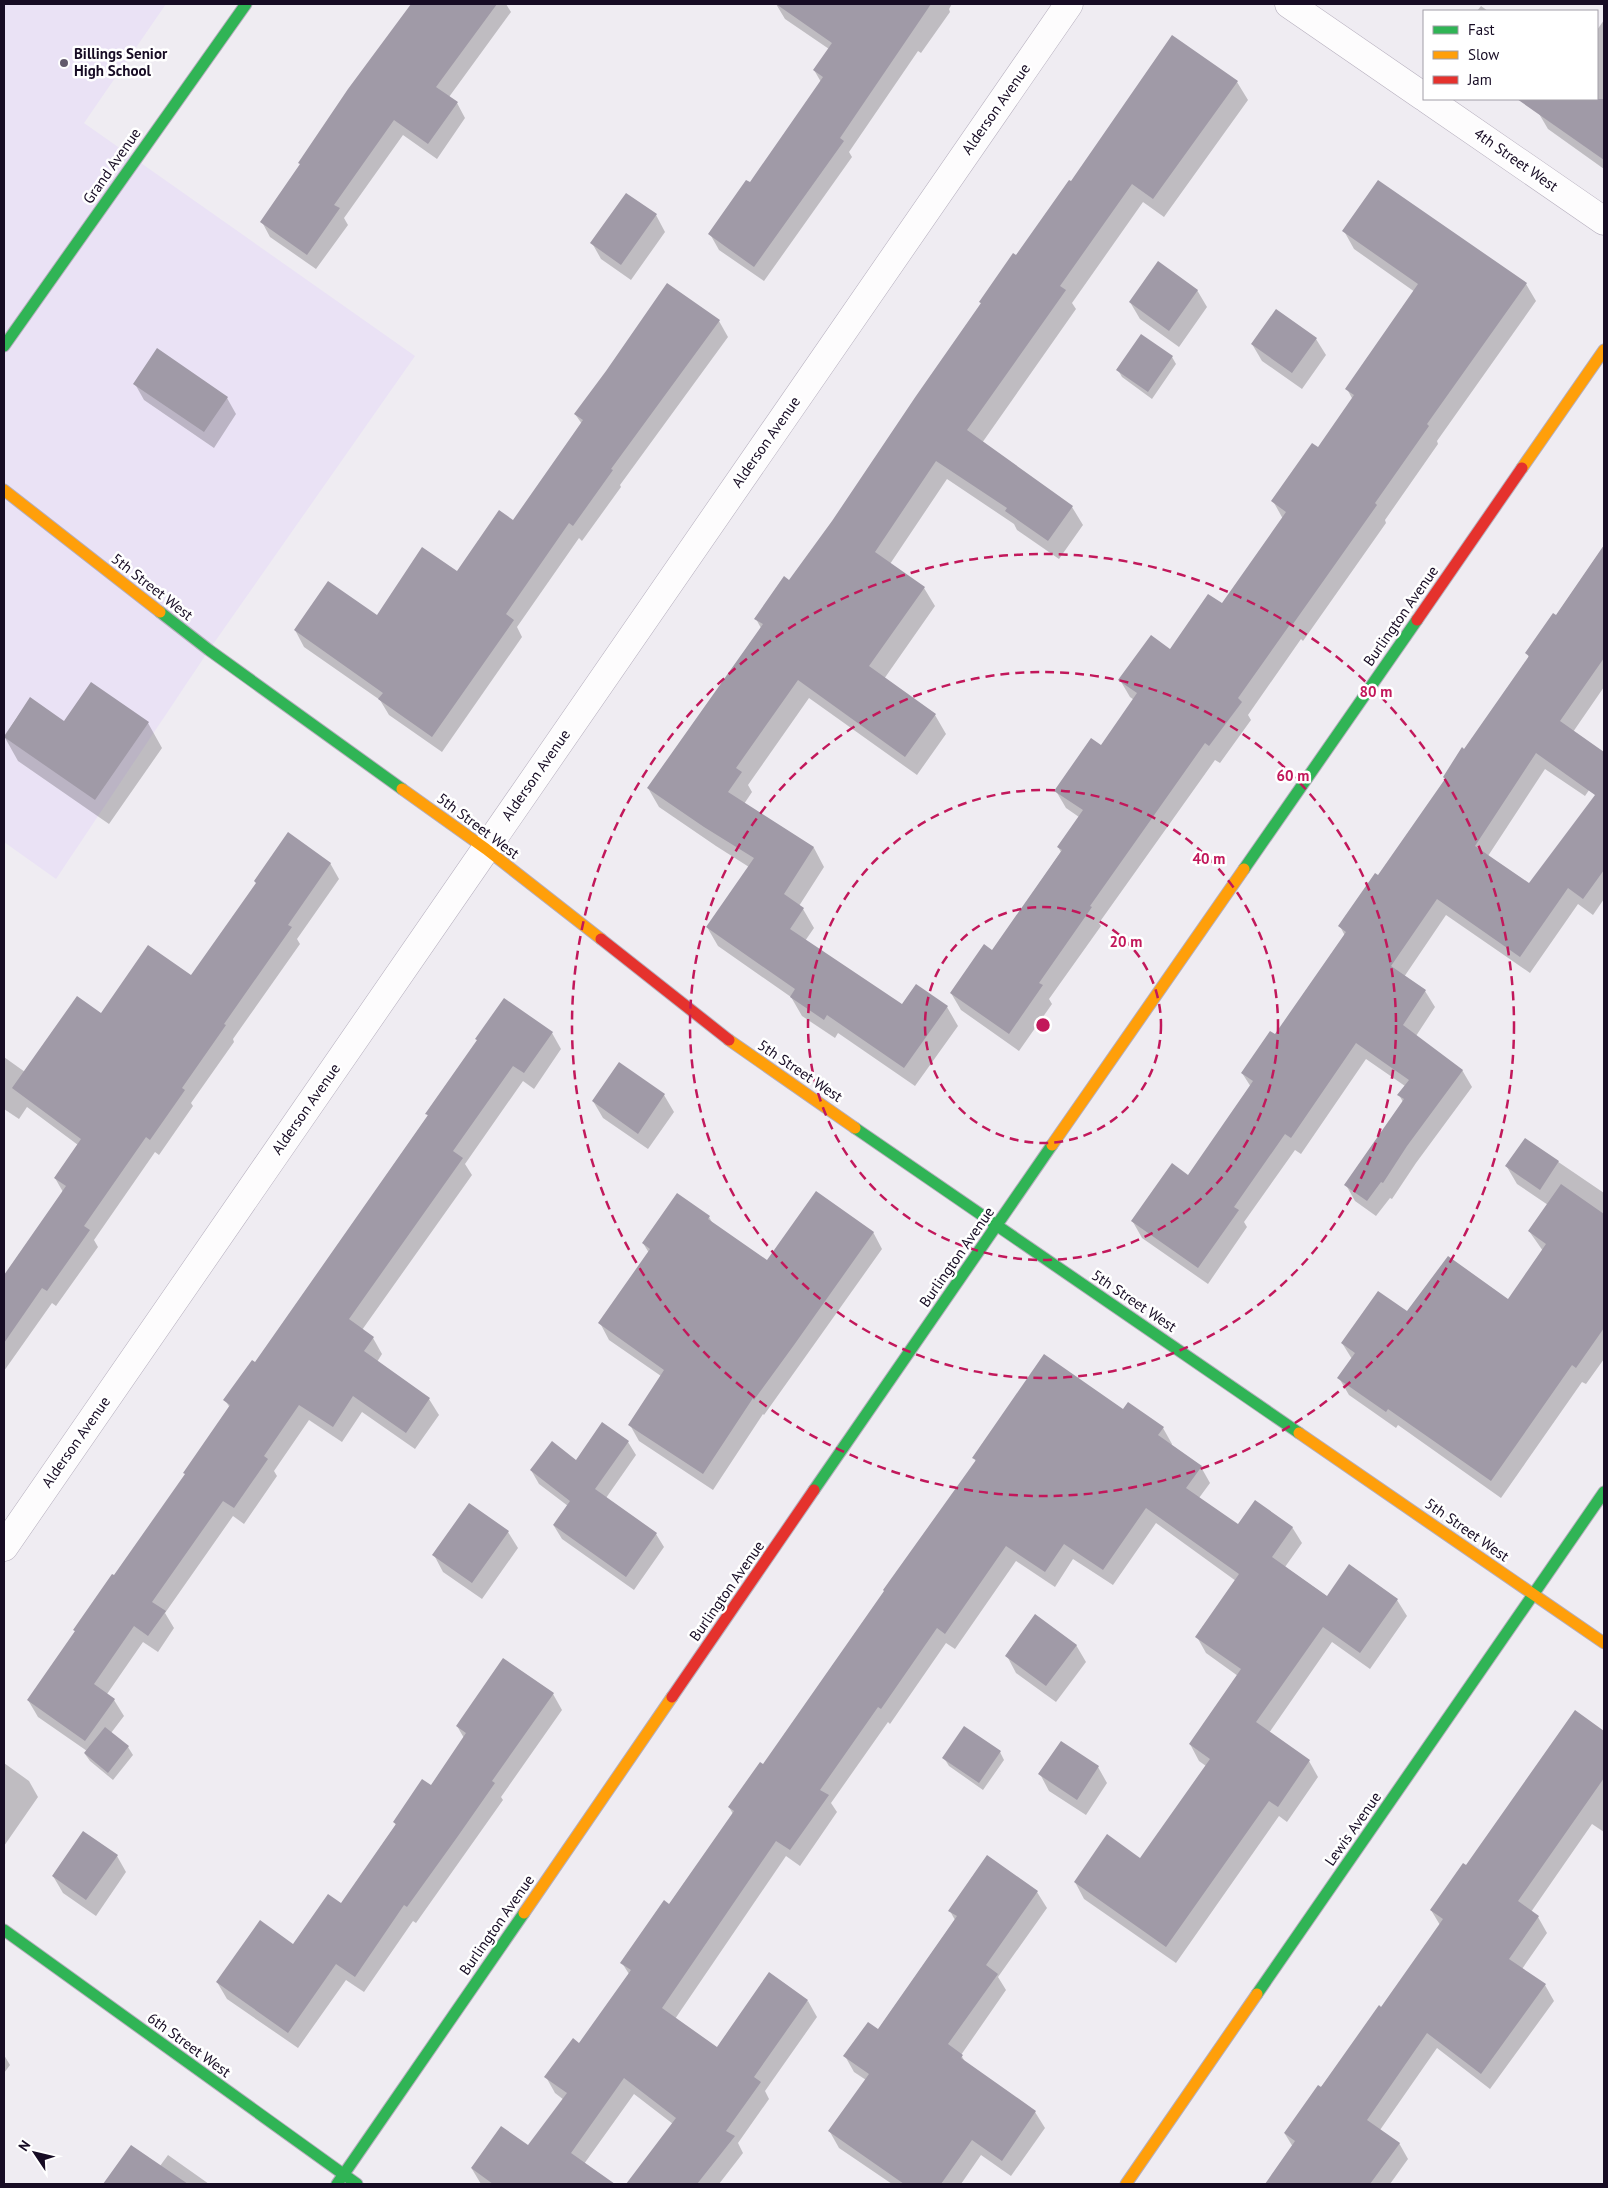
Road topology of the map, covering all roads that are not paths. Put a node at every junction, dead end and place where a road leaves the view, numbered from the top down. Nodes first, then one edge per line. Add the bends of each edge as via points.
1 (246, 4) edge
2 (1069, 4) edge
3 (1289, 4) edge
4 (1423, 96) edge
5 (1429, 100) edge
6 (1604, 221) edge
7 (4, 346) edge
8 (1604, 350) edge
9 (4, 490) edge
10 (486, 849) junction
11 (997, 1225) junction
12 (1604, 1492) edge
13 (4, 1547) edge
14 (1534, 1594) junction
15 (1604, 1643) edge
16 (4, 1930) edge
17 (340, 2180) edge
18 (357, 2184) edge
19 (1126, 2184) edge

1 - 7 street, Grand Avenue
2 - 10 street, Alderson Avenue
3 - 4 street, 4th Street West
5 - 6 street, 4th Street West
8 - 11 street, Burlington Avenue
9 - 10 street, 5th Street West via 209,650
10 - 11 street, 5th Street West via 738,1047
10 - 13 street, Alderson Avenue
11 - 14 street, 5th Street West
11 - 17 street, Burlington Avenue
12 - 14 street, Lewis Avenue
14 - 15 street, 5th Street West
14 - 19 street, Lewis Avenue
16 - 17 street, 6th Street West
17 - 18 street, 6th Street West

